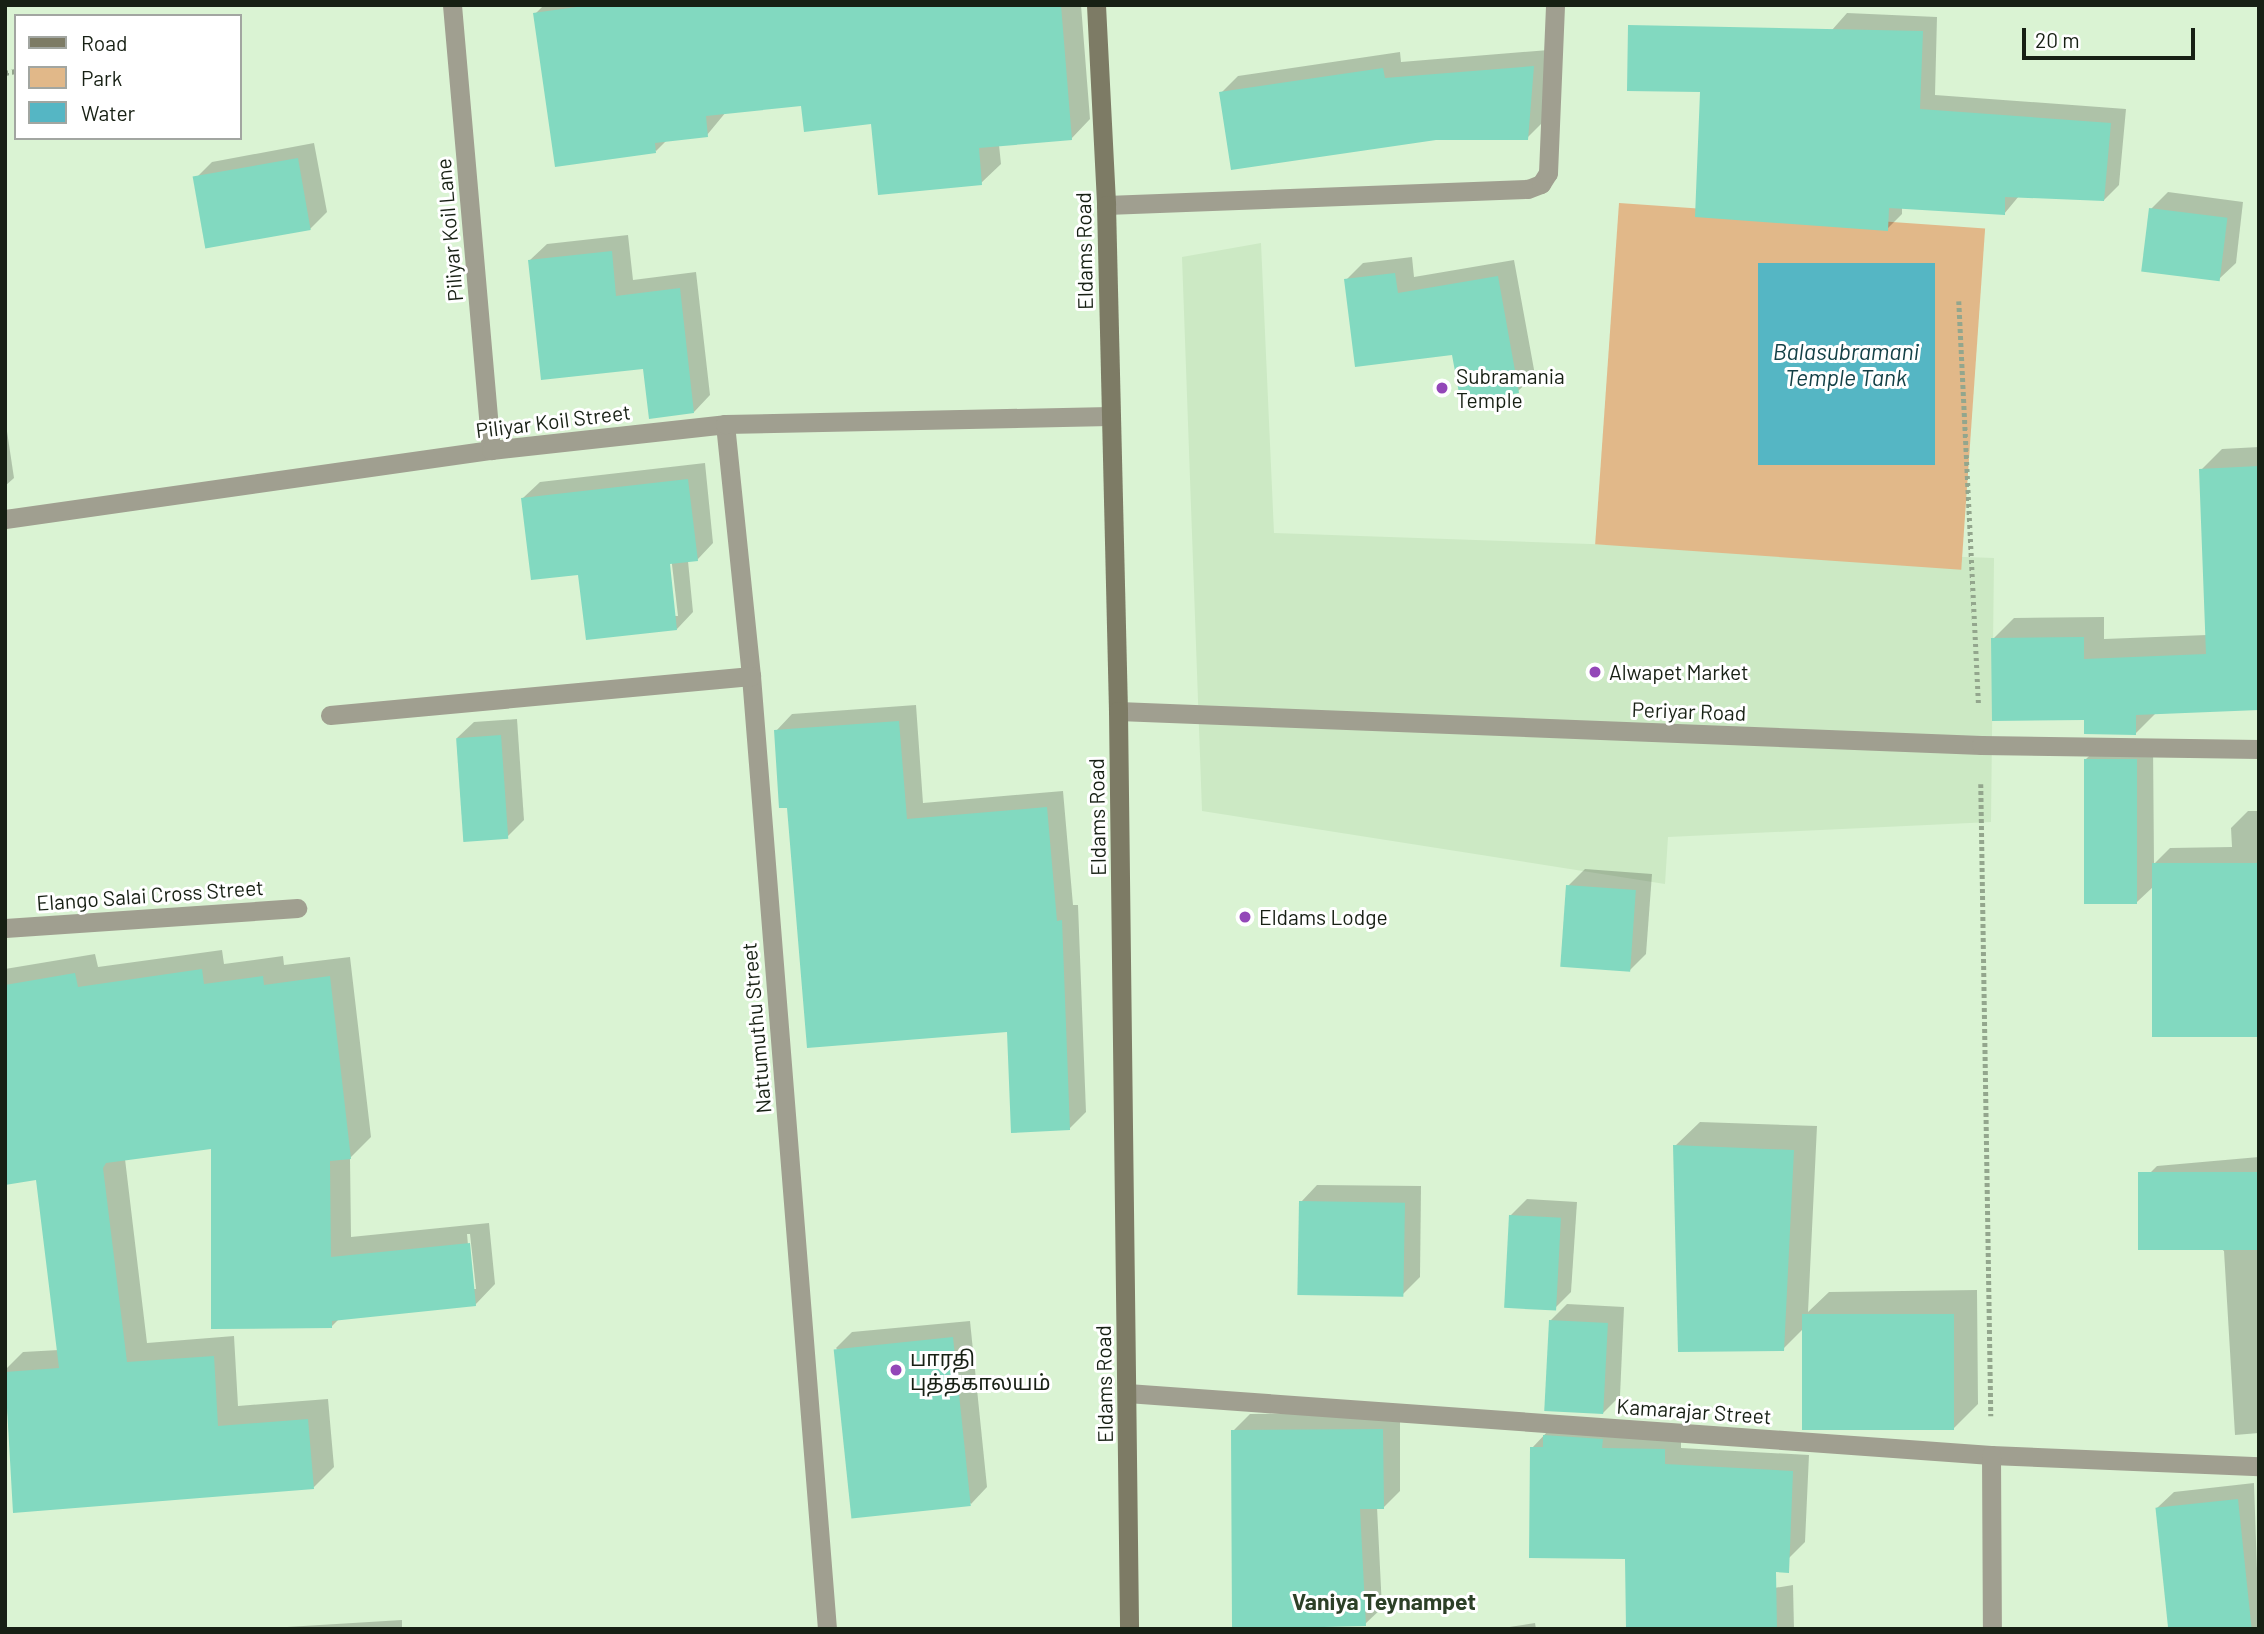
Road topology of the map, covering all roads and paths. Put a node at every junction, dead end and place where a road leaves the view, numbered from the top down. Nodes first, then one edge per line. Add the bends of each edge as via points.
1 (453, 5) edge
2 (1096, 5) edge
3 (1555, 5) edge
4 (1106, 205) junction
5 (1959, 301) dead end
6 (1110, 416) junction
7 (725, 424) junction
8 (491, 450) junction
9 (5, 519) edge
10 (751, 676) junction
11 (1118, 711) junction
12 (330, 715) dead end
13 (1981, 746) junction
14 (2259, 749) edge
15 (297, 908) dead end
16 (5, 928) edge
17 (1127, 1393) junction
18 (1991, 1455) junction
19 (2259, 1466) edge
20 (827, 1629) edge
21 (1129, 1629) edge
22 (1992, 1629) edge

1 - 8 street, Piliyar Koil Lane
2 - 4 main road, Eldams Road
3 - 4 street via 1548,173 1541,184 1528,189
4 - 6 main road, Eldams Road
5 - 13 path
6 - 7 street, Piliyar Koil Street
6 - 11 main road, Eldams Road
7 - 8 street, Piliyar Koil Street
7 - 10 street, Nattumuthu Street
8 - 9 street, Piliyar Koil Street
10 - 12 street
10 - 20 street, Nattumuthu Street
11 - 13 street, Periyar Road
11 - 17 main road, Eldams Road
13 - 14 street, Periyar Road
13 - 18 path
15 - 16 street, Elango Salai Cross Street
17 - 18 street, Kamarajar Street
17 - 21 main road, Eldams Road
18 - 19 street, Kamarajar Street
18 - 22 street

